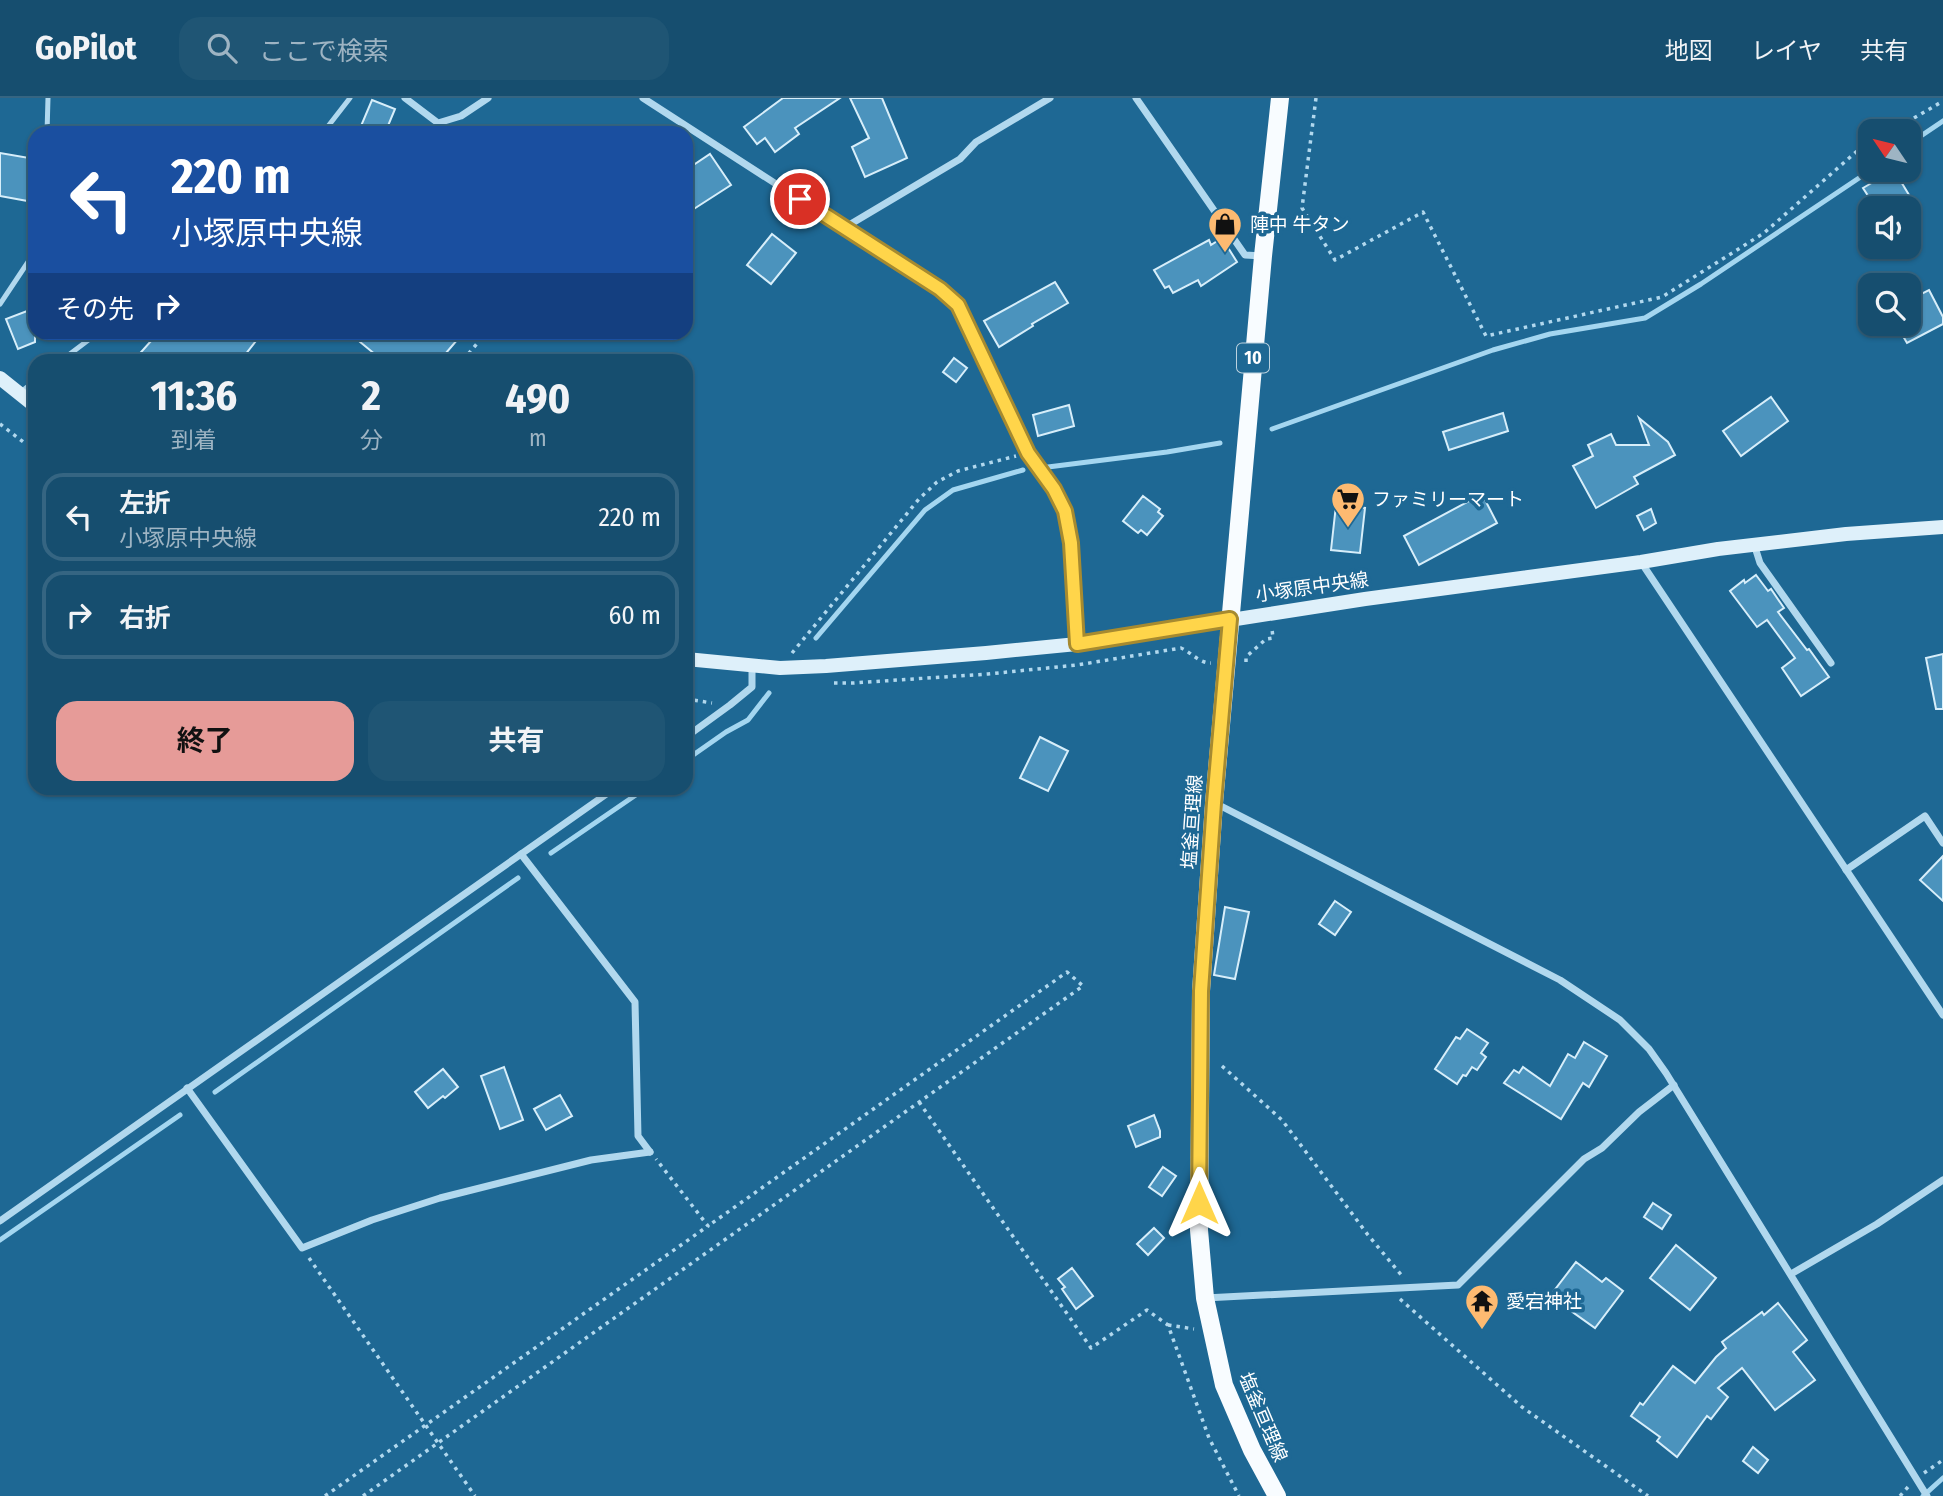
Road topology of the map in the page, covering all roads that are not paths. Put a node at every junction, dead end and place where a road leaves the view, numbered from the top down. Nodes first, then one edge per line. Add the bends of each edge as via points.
1 (48, 98) edge
2 (350, 98) edge
3 (405, 98) edge
4 (488, 98) edge
5 (643, 98) edge
6 (1050, 98) edge
7 (1136, 98) edge
8 (1280, 98) edge
9 (47, 126) edge
10 (328, 126) edge
11 (686, 126) edge
12 (693, 130) edge
13 (844, 228) junction
14 (1263, 256) junction
15 (28, 262) edge
16 (0, 304) edge
17 (88, 340) edge
18 (70, 354) edge
19 (0, 378) edge
20 (28, 386) edge
21 (19, 393) junction
22 (28, 400) edge
23 (1943, 527) edge
24 (1754, 544) junction
25 (1641, 562) junction
26 (1230, 619) junction
27 (1077, 644) junction
28 (693, 660) edge
29 (1831, 663) dead end
30 (752, 665) junction
31 (693, 732) edge
32 (605, 795) edge
33 (1214, 803) junction
34 (1943, 843) edge
35 (521, 854) junction
36 (1846, 870) junction
37 (1943, 1015) edge
38 (1674, 1085) junction
39 (187, 1088) junction
40 (1943, 1180) edge
41 (0, 1221) edge
42 (1791, 1274) junction
43 (1205, 1298) junction
44 (1277, 1496) edge
45 (1927, 1496) edge

1 - 9 lane
2 - 10 lane
3 - 4 street via 438,123 461,116
5 - 11 street
6 - 13 street via 976,142 960,159
7 - 14 street via 1245,255
8 - 14 main road, 塩釜亘理線 / 10
12 - 13 street
13 - 27 street via 958,305 1028,453 1065,511
14 - 26 main road, 塩釜亘理線 / 10
15 - 16 lane
17 - 18 lane
19 - 21 street
20 - 21 lane
21 - 22 street
23 - 24 street, 小塚原中央線
24 - 25 street, 小塚原中央線
24 - 29 street via 1760,563
25 - 26 street, 小塚原中央線
25 - 36 street
26 - 27 street, 小塚原中央線
26 - 33 main road, 塩釜亘理線 / 10
27 - 30 street, 小塚原中央線 via 826,666
28 - 30 street, 小塚原中央線
30 - 31 street via 752,687
32 - 35 street
33 - 38 street via 1560,980 1620,1020 1649,1049
33 - 43 main road, 塩釜亘理線 / 10 via 1201,991 1199,1230
34 - 36 street via 1925,816
35 - 39 street
35 - 39 street via 635,1002 638,1136 650,1152 591,1160 440,1198 302,1248
36 - 37 street
38 - 42 street
38 - 43 street via 1584,1159 1458,1285
39 - 41 street
40 - 42 street
42 - 45 street
43 - 44 main road, 塩釜亘理線 / 10 via 1224,1385

